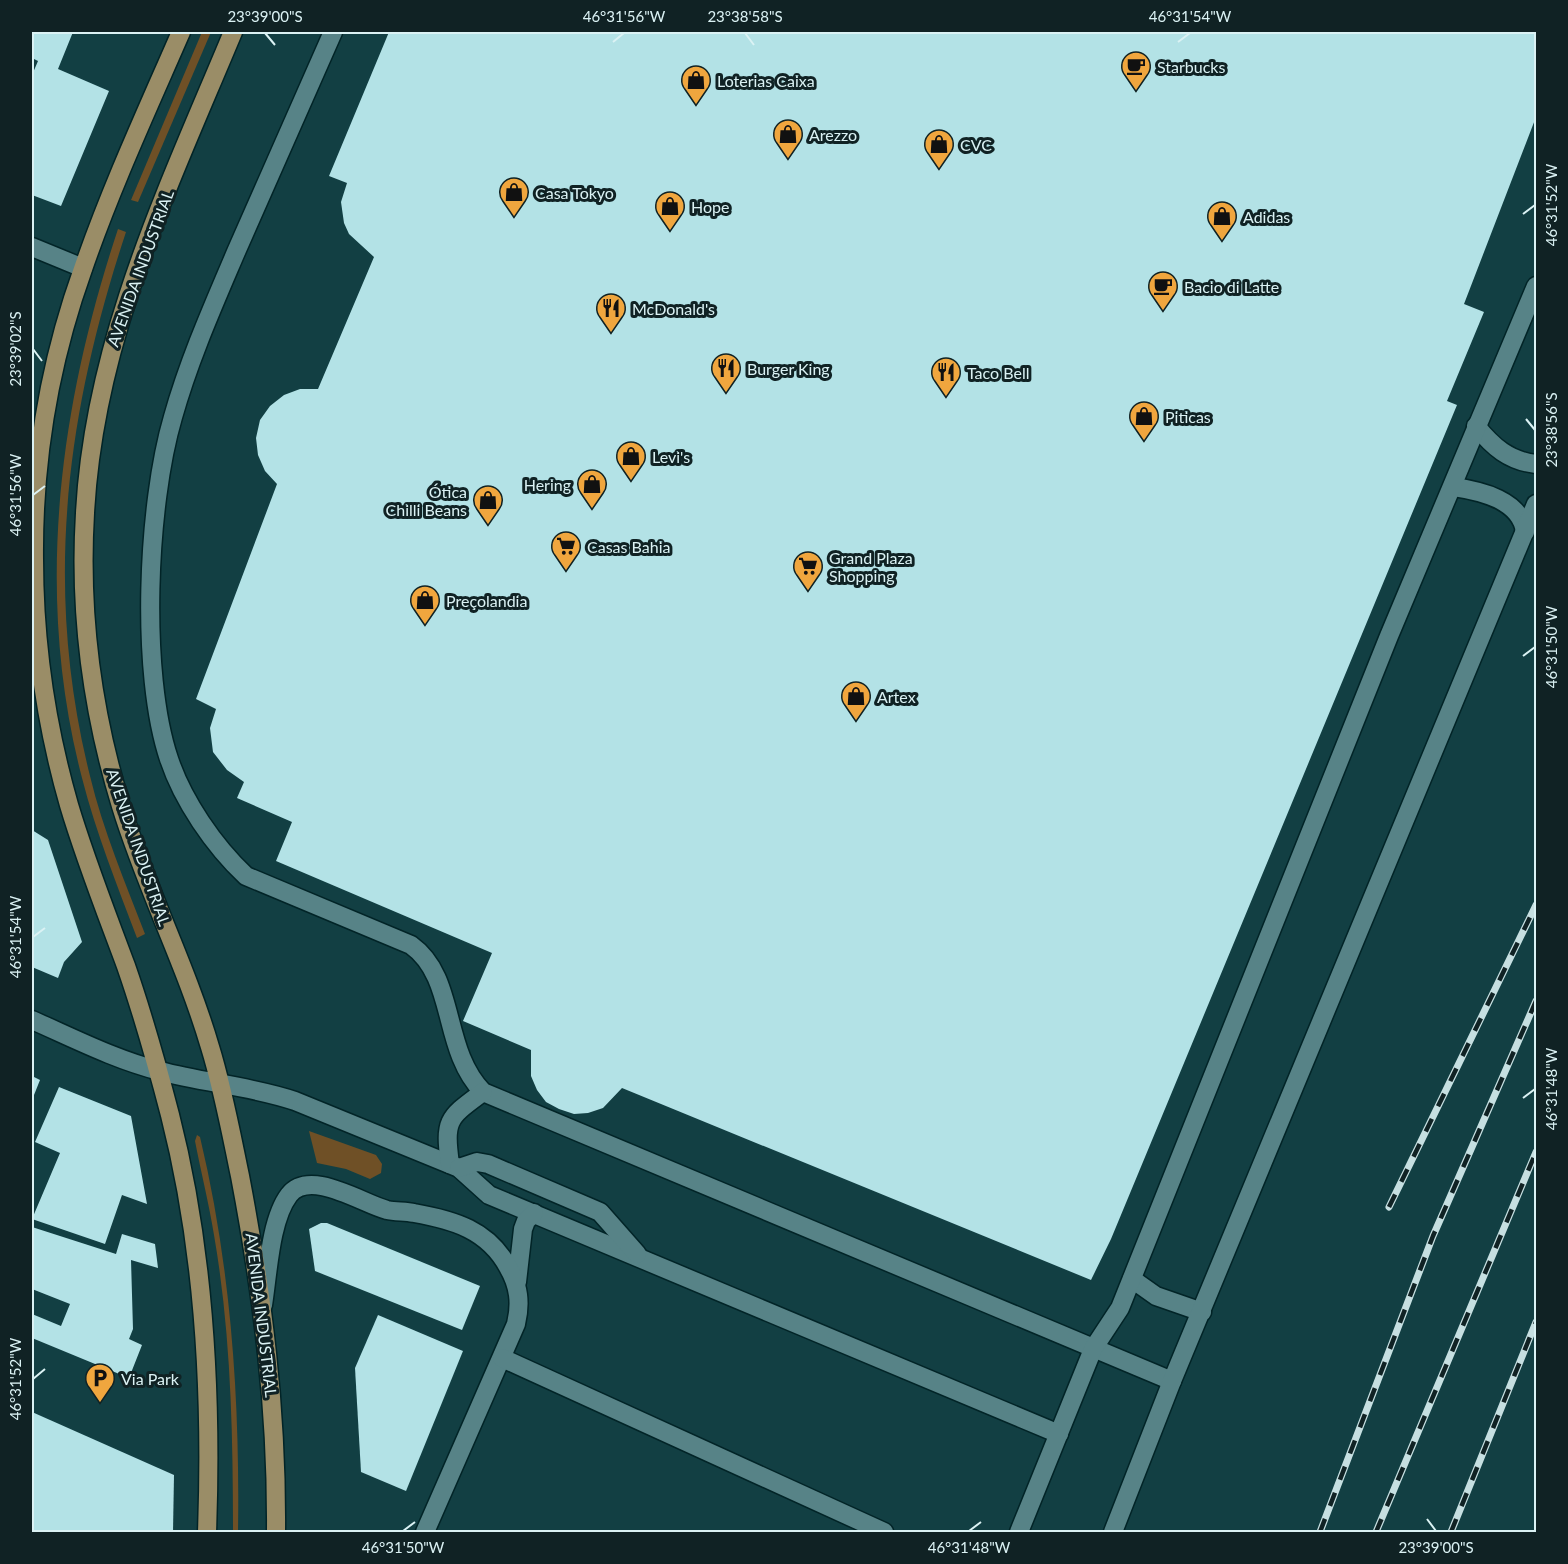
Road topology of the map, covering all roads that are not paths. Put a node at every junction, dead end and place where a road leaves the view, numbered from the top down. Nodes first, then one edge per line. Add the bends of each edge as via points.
1 (181, 32) edge
2 (233, 32) edge
3 (333, 32) edge
4 (32, 247) edge
5 (83, 268) junction
6 (1536, 286) edge
7 (1476, 426) junction
8 (1536, 464) edge
9 (1454, 487) junction
10 (1536, 504) edge
11 (1525, 532) junction
12 (32, 1020) edge
13 (157, 1070) junction
14 (220, 1085) junction
15 (483, 1092) junction
16 (454, 1166) junction
17 (534, 1213) junction
18 (640, 1258) junction
19 (1132, 1279) junction
20 (517, 1286) junction
21 (263, 1305) junction
22 (1202, 1312) junction
23 (1093, 1349) junction
24 (502, 1358) junction
25 (1172, 1382) junction
26 (1059, 1434) junction
27 (207, 1533) edge
28 (276, 1533) edge
29 (425, 1533) edge
30 (885, 1533) edge
31 (1019, 1533) edge
32 (1113, 1533) edge

1 - 5 main road
2 - 14 main road, AVENIDA INDUSTRIAL via 154,221 106,363 89,462 83,562 90,661 109,760 138,854 204,1026
3 - 15 street via 202,333 173,416 161,472 151,576 154,687 169,760 189,802 227,857 246,876 422,952 436,974 457,1050 471,1079
4 - 5 street
5 - 13 main road via 56,361 39,458 34,557 40,657 50,726 69,803
6 - 7 street
7 - 8 street via 1506,456
7 - 9 street
9 - 11 street via 1506,503 1524,520
9 - 19 street via 1389,636
10 - 11 street
11 - 22 street
12 - 13 street
13 - 14 street
13 - 27 main road via 182,1176 201,1312 209,1449
14 - 16 street via 272,1093
14 - 21 main road, AVENIDA INDUSTRIAL
15 - 16 street via 458,1111 447,1126
15 - 23 street
16 - 17 street via 489,1195
16 - 18 street via 488,1164 600,1212
17 - 18 street
17 - 20 street via 523,1229
18 - 26 street
19 - 22 street via 1156,1296
19 - 23 street via 1120,1308
20 - 21 street via 499,1251 482,1234 414,1212 387,1210 313,1185 290,1194 281,1214
20 - 24 street via 519,1310
21 - 28 main road, AVENIDA INDUSTRIAL via 276,1450
22 - 25 street
23 - 25 street
23 - 26 street
24 - 29 street
24 - 30 street
25 - 32 street
26 - 31 street

